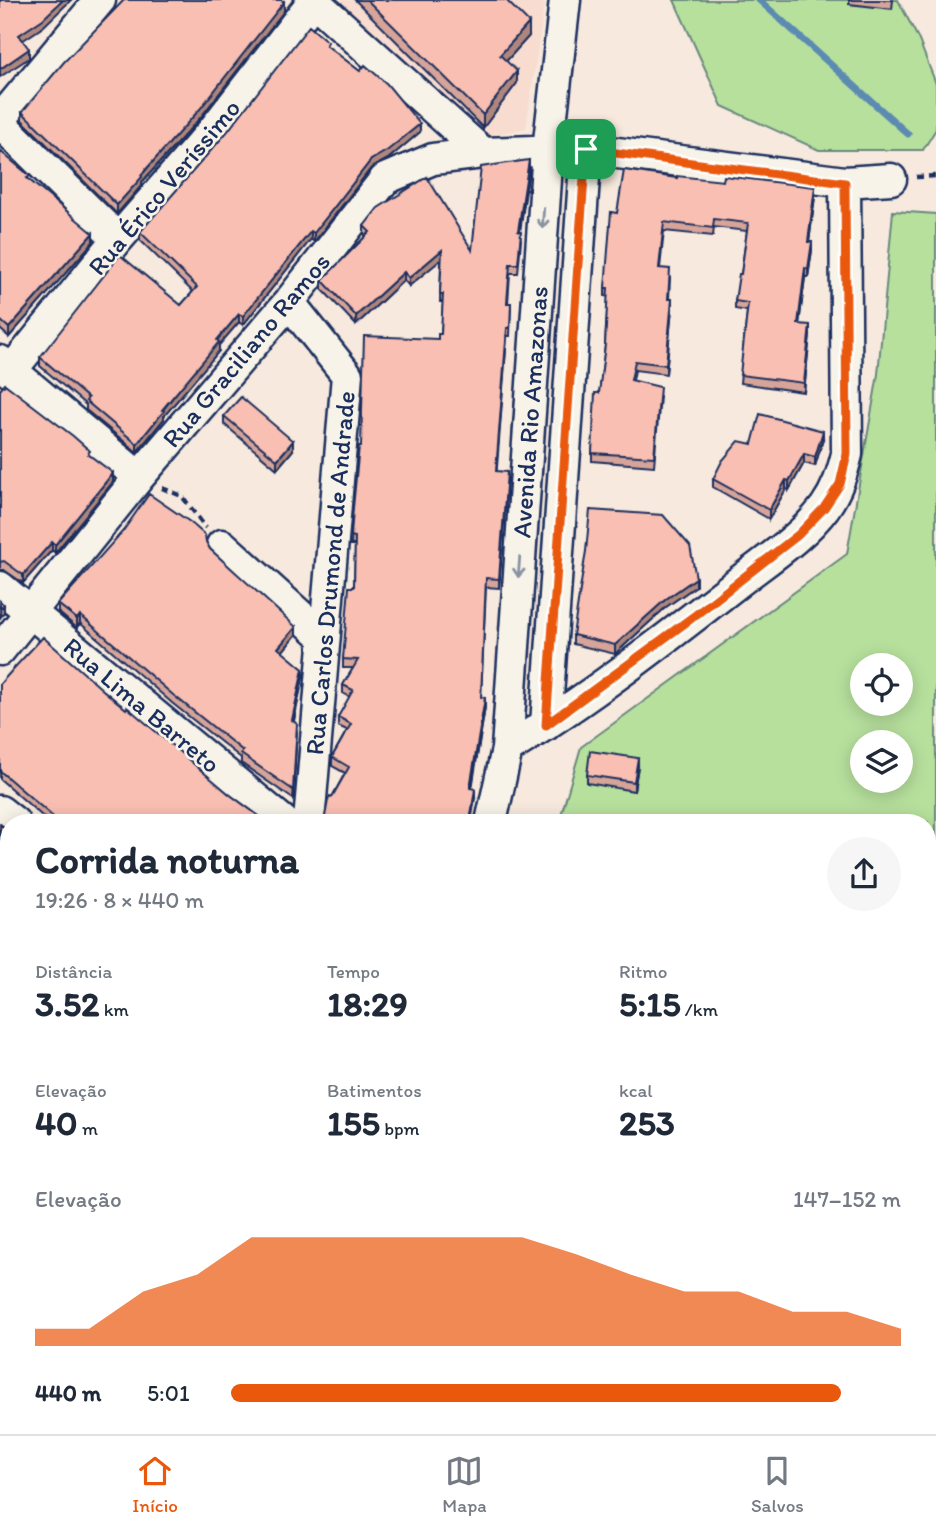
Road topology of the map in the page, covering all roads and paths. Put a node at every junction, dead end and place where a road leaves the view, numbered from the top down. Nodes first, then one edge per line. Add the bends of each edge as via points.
1 (100, 0) edge
2 (565, 0) edge
3 (314, 1) edge
4 (0, 121) edge
5 (586, 149) junction
6 (548, 150) junction
7 (483, 153) junction
8 (891, 179) dead end
9 (845, 183) junction
10 (118, 239) junction
11 (289, 302) junction
12 (5, 366) edge
13 (139, 477) junction
14 (222, 545) joint
15 (0, 587) edge
16 (31, 612) junction
17 (324, 638) junction
18 (0, 650) edge
19 (546, 725) junction
20 (507, 749) junction
21 (274, 814) edge
22 (310, 814) edge
23 (493, 814) edge

1 - 4 street
2 - 6 street, Avenida Rio Amazonas
3 - 7 street
3 - 10 street, Rua Érico Veríssimo via 214,129
4 - 10 street
5 - 6 street, Rua Graciliano Ramos
5 - 9 street, Rua Graciliano Ramos
5 - 19 street, Avenida Rio Amazonas
6 - 7 street, Rua Graciliano Ramos
6 -> 20 street, Avenida Rio Amazonas
7 - 11 street, Rua Graciliano Ramos via 433,159 385,179
8 - 9 street, Rua Graciliano Ramos
9 - 19 street via 847,454 840,484 798,535
10 - 12 street, Rua Érico Veríssimo
11 - 13 street, Rua Graciliano Ramos
11 - 17 street, Rua Carlos Drumond de Andrade via 347,375
12 - 13 street
13 - 14 path via 182,496
13 - 16 street, Rua Graciliano Ramos
14 - 17 street
15 - 16 street, Rua Lima Barreto
16 - 18 street, Rua Graciliano Ramos
16 - 21 street, Rua Lima Barreto
17 - 22 street, Rua Carlos Drumond de Andrade
19 - 20 street
20 - 23 street, Avenida Rio Amazonas

